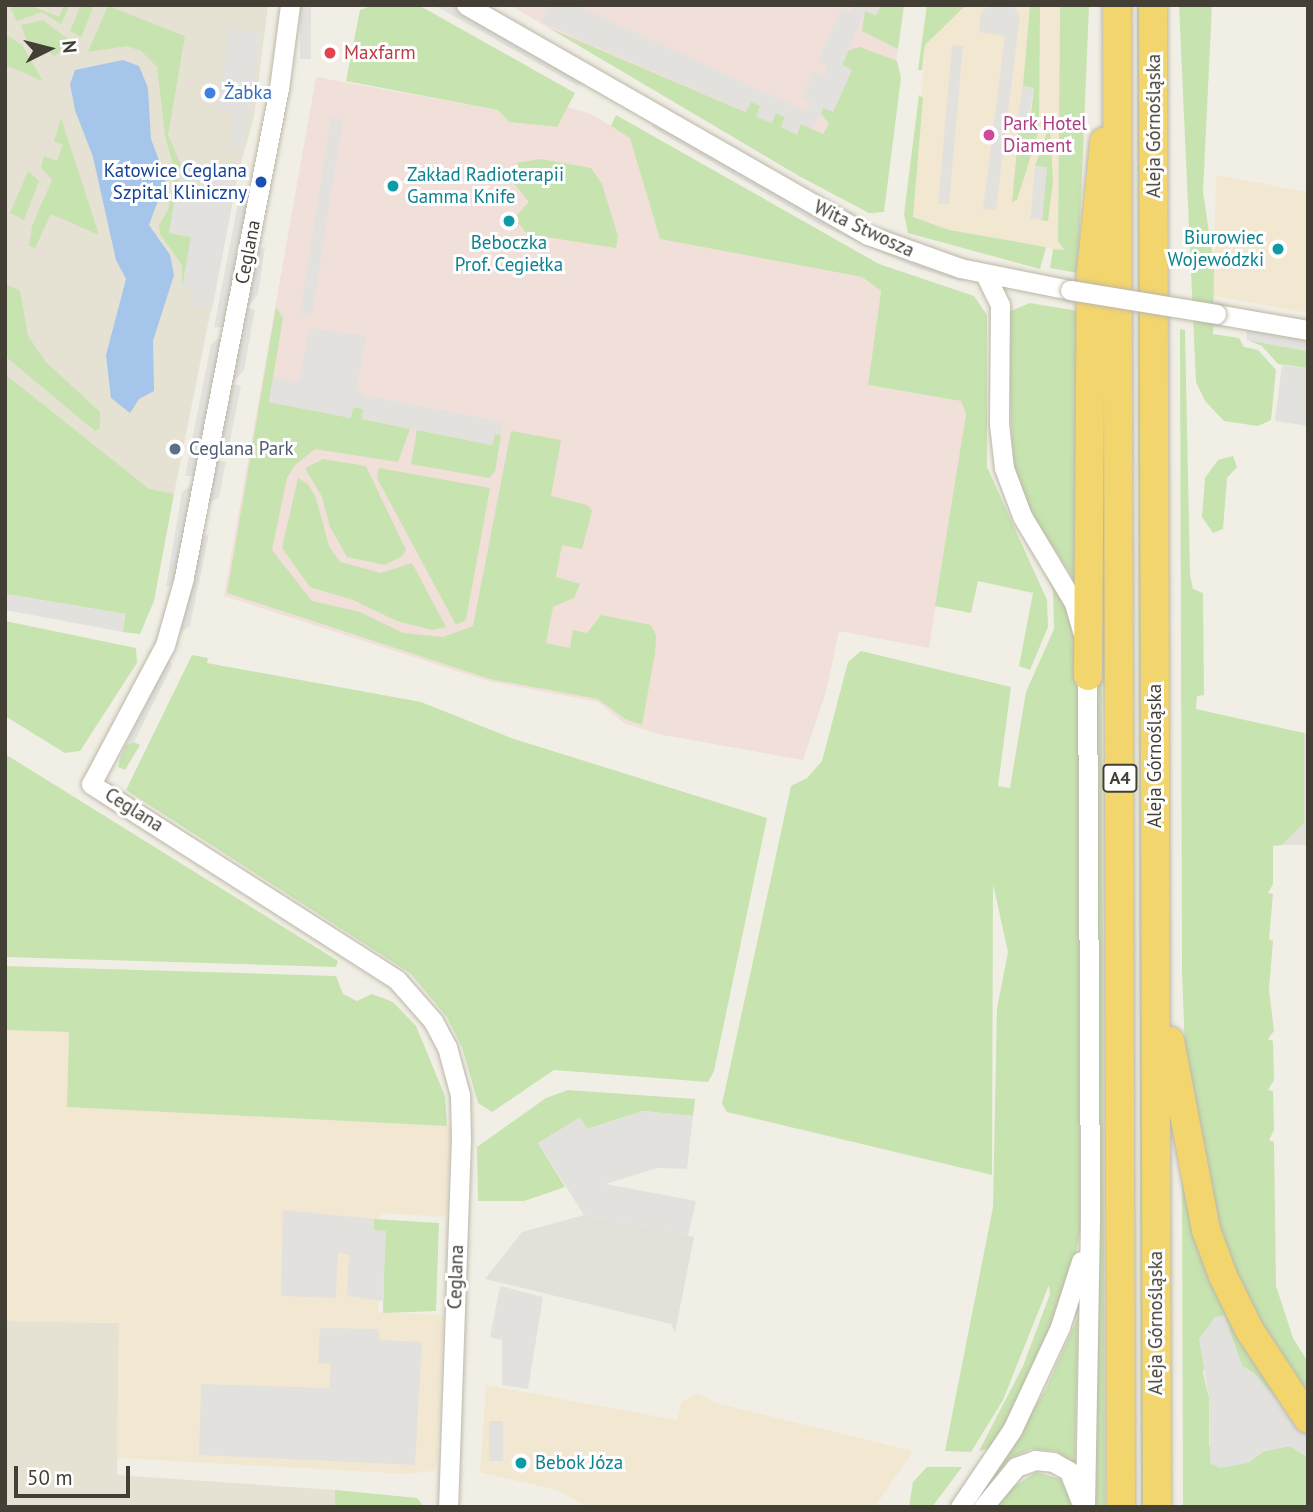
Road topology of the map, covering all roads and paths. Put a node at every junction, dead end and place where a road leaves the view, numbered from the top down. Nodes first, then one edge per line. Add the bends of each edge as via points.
1 (290, 5) edge
2 (466, 5) edge
3 (1117, 5) edge
4 (1153, 5) edge
5 (1117, 49) junction
6 (985, 274) junction
7 (1024, 282) junction
8 (1000, 305) junction
9 (1308, 330) edge
10 (1088, 676) junction
11 (1156, 941) junction
12 (1090, 1215) junction
13 (1308, 1419) edge
14 (448, 1507) edge
15 (960, 1507) edge
16 (982, 1507) edge
17 (1084, 1507) edge
18 (1121, 1507) edge
19 (1157, 1507) edge

1 - 14 street, Ceglana via 279,88 184,578 151,676 91,784 397,980 433,1021 447,1047 458,1080 461,1119
2 - 6 street, Wita Stwosza via 830,216 916,254
3 - 5 highway, Aleja Górnośląska / A4
4 - 11 highway, Aleja Górnośląska / A4
5 - 10 highway via 1093,214
5 - 18 highway, Aleja Górnośląska / A4
6 - 7 street, Wita Stwosza
6 - 8 street
7 - 8 street
7 - 9 street, Wita Stwosza, bridge
8 - 10 street via 999,424 1004,468 1022,516 1074,603
10 - 12 street
11 - 13 highway via 1181,1114 1206,1230 1250,1331
11 - 19 highway, Aleja Górnośląska / A4
12 - 15 street via 1070,1301 1039,1376 1012,1430
12 - 17 street
16 - 17 street via 1016,1467 1035,1460 1053,1461 1069,1471

